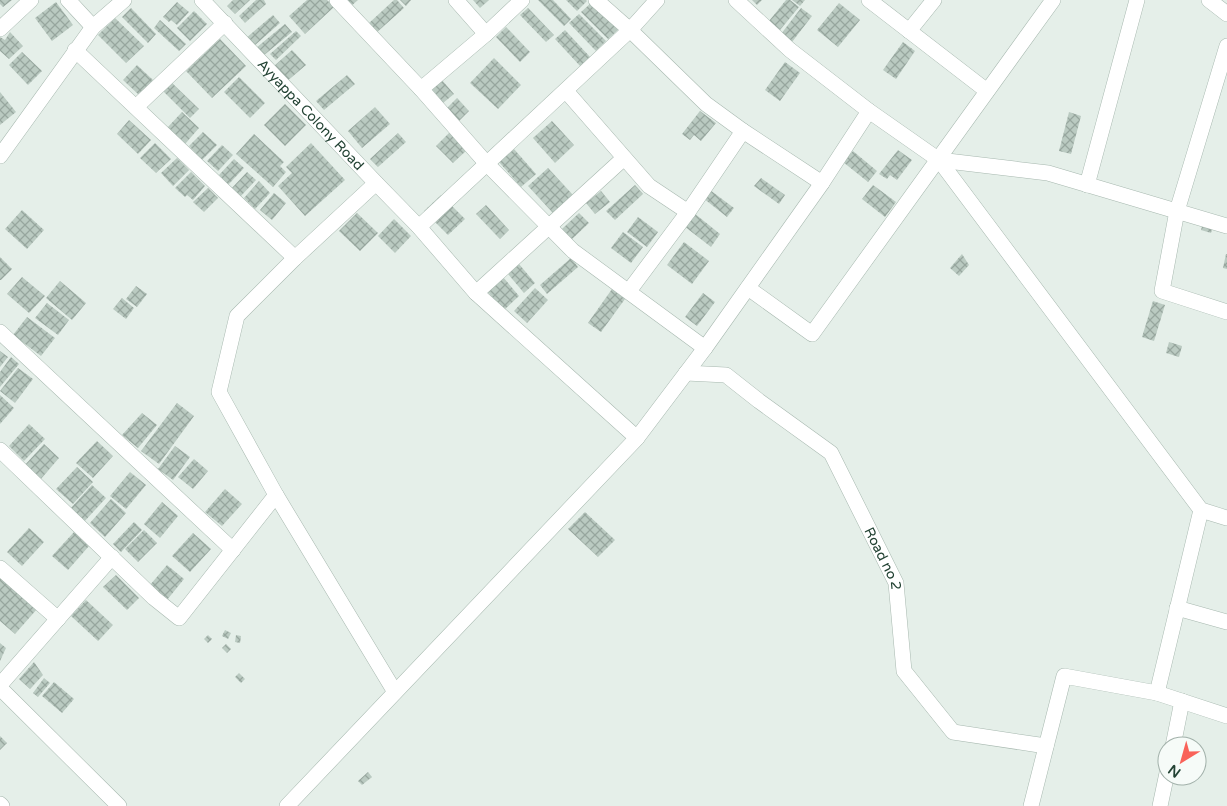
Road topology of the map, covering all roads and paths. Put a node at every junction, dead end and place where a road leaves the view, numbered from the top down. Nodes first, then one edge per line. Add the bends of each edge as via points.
1 (31, 0) edge
2 (68, 0) edge
3 (124, 0) edge
4 (202, 0) edge
5 (337, 0) edge
6 (456, 0) edge
7 (522, 0) edge
8 (596, 0) edge
9 (657, 0) edge
10 (736, 0) edge
11 (869, 0) edge
12 (934, 0) edge
13 (1053, 0) edge
14 (1137, 0) edge
15 (1209, 0) edge
16 (1227, 14) edge
17 (225, 23) junction
18 (93, 27) junction
19 (0, 29) edge
20 (630, 30) junction
21 (910, 31) junction
22 (486, 34) junction
23 (1227, 46) edge
24 (75, 50) junction
25 (421, 89) junction
26 (566, 91) junction
27 (988, 91) junction
28 (136, 107) junction
29 (869, 111) junction
30 (743, 131) junction
31 (0, 156) edge
32 (624, 158) junction
33 (939, 160) junction
34 (487, 164) junction
35 (376, 184) junction
36 (822, 184) junction
37 (1087, 185) junction
38 (1177, 211) junction
39 (688, 212) junction
40 (1227, 226) edge
41 (419, 227) junction
42 (550, 227) junction
43 (296, 258) junction
44 (748, 288) junction
45 (629, 291) junction
46 (476, 293) junction
47 (1227, 312) edge
48 (0, 332) edge
49 (705, 348) junction
50 (686, 373) junction
51 (636, 438) junction
52 (0, 450) edge
53 (276, 495) junction
54 (1201, 510) junction
55 (1227, 518) edge
56 (233, 550) junction
57 (112, 557) junction
58 (0, 568) edge
59 (1177, 608) junction
60 (58, 619) junction
61 (1227, 622) edge
62 (0, 686) edge
63 (395, 692) junction
64 (1157, 693) junction
65 (1182, 701) junction
66 (1227, 716) edge
67 (1175, 736) edge
68 (1046, 746) junction
69 (1164, 786) edge
70 (119, 806) edge
71 (287, 806) edge
72 (1031, 806) edge
73 (1160, 806) edge

1 - 19 street
2 - 18 street
3 - 18 street
4 - 17 street, Ayyappa Colony Road
5 - 25 street
6 - 22 street
7 - 22 street
8 - 20 street
9 - 20 street
10 - 29 street via 790,50
11 - 21 street
12 - 21 street
13 - 27 street
14 - 37 street
15 - 16 street
17 - 28 street
17 - 35 street, Ayyappa Colony Road
18 - 24 street
20 - 26 street
20 - 30 street via 706,104
21 - 27 street
22 - 25 street
23 - 38 street
24 - 28 street
24 - 31 street
25 - 34 street
26 - 32 street
26 - 34 street
27 - 33 street
28 - 43 street
29 - 33 street
29 - 36 street
30 - 36 street
30 - 39 street
32 - 39 street via 649,186
32 - 42 street
33 - 37 street via 1048,173
33 - 44 street via 812,334
33 - 54 street
34 - 41 street
34 - 42 street
35 - 41 street, Ayyappa Colony Road
35 - 43 street
36 - 44 street
37 - 38 street
38 - 40 street
38 - 47 street via 1162,291
39 - 45 street
41 - 46 street, Ayyappa Colony Road
42 - 45 street via 573,251
42 - 46 street
43 - 53 street via 237,316 219,392
44 - 49 street
45 - 49 street
46 - 51 street, Ayyappa Colony Road
48 - 56 street
49 - 50 street
50 - 51 street
50 - 68 street, Road no 2 via 726,375 831,453 896,583 904,671 953,732
51 - 63 street
52 - 57 street
53 - 56 street
53 - 63 street
54 - 55 street
54 - 59 street
56 - 57 street via 179,618
57 - 60 street
58 - 60 street
59 - 61 street
59 - 64 street
60 - 62 street
62 - 70 street
63 - 71 street
64 - 65 street
64 - 68 street via 1064,676
65 - 66 street
65 - 67 street
68 - 72 street
69 - 73 street

